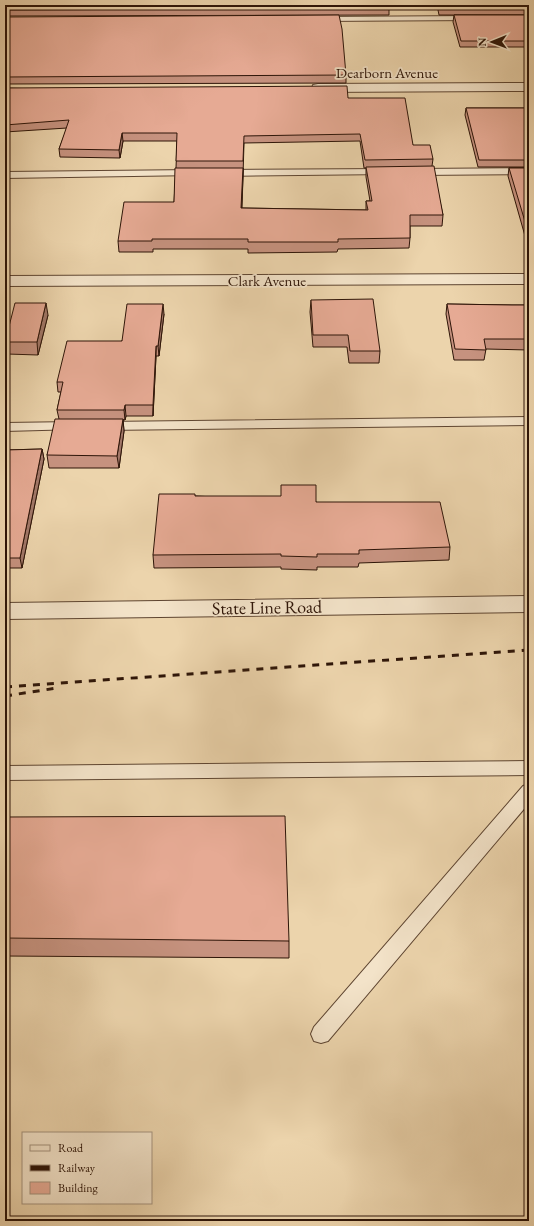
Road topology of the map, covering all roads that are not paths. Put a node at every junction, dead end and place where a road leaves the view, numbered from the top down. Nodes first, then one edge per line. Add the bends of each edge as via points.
1 (481, 18) edge
2 (315, 19) edge
3 (529, 87) edge
4 (307, 88) edge
5 (529, 171) edge
6 (394, 172) edge
7 (410, 172) edge
8 (5, 175) edge
9 (529, 279) edge
10 (5, 281) edge
11 (529, 421) edge
12 (5, 427) edge
13 (529, 604) edge
14 (5, 611) edge
15 (529, 768) edge
16 (5, 773) edge
17 (529, 791) edge
18 (320, 1034) dead end

1 - 2 lane
3 - 4 street, Dearborn Avenue
5 - 7 lane
6 - 8 lane
9 - 10 street, Clark Avenue
11 - 12 lane
13 - 14 street, State Line Road
15 - 16 lane
17 - 18 lane

